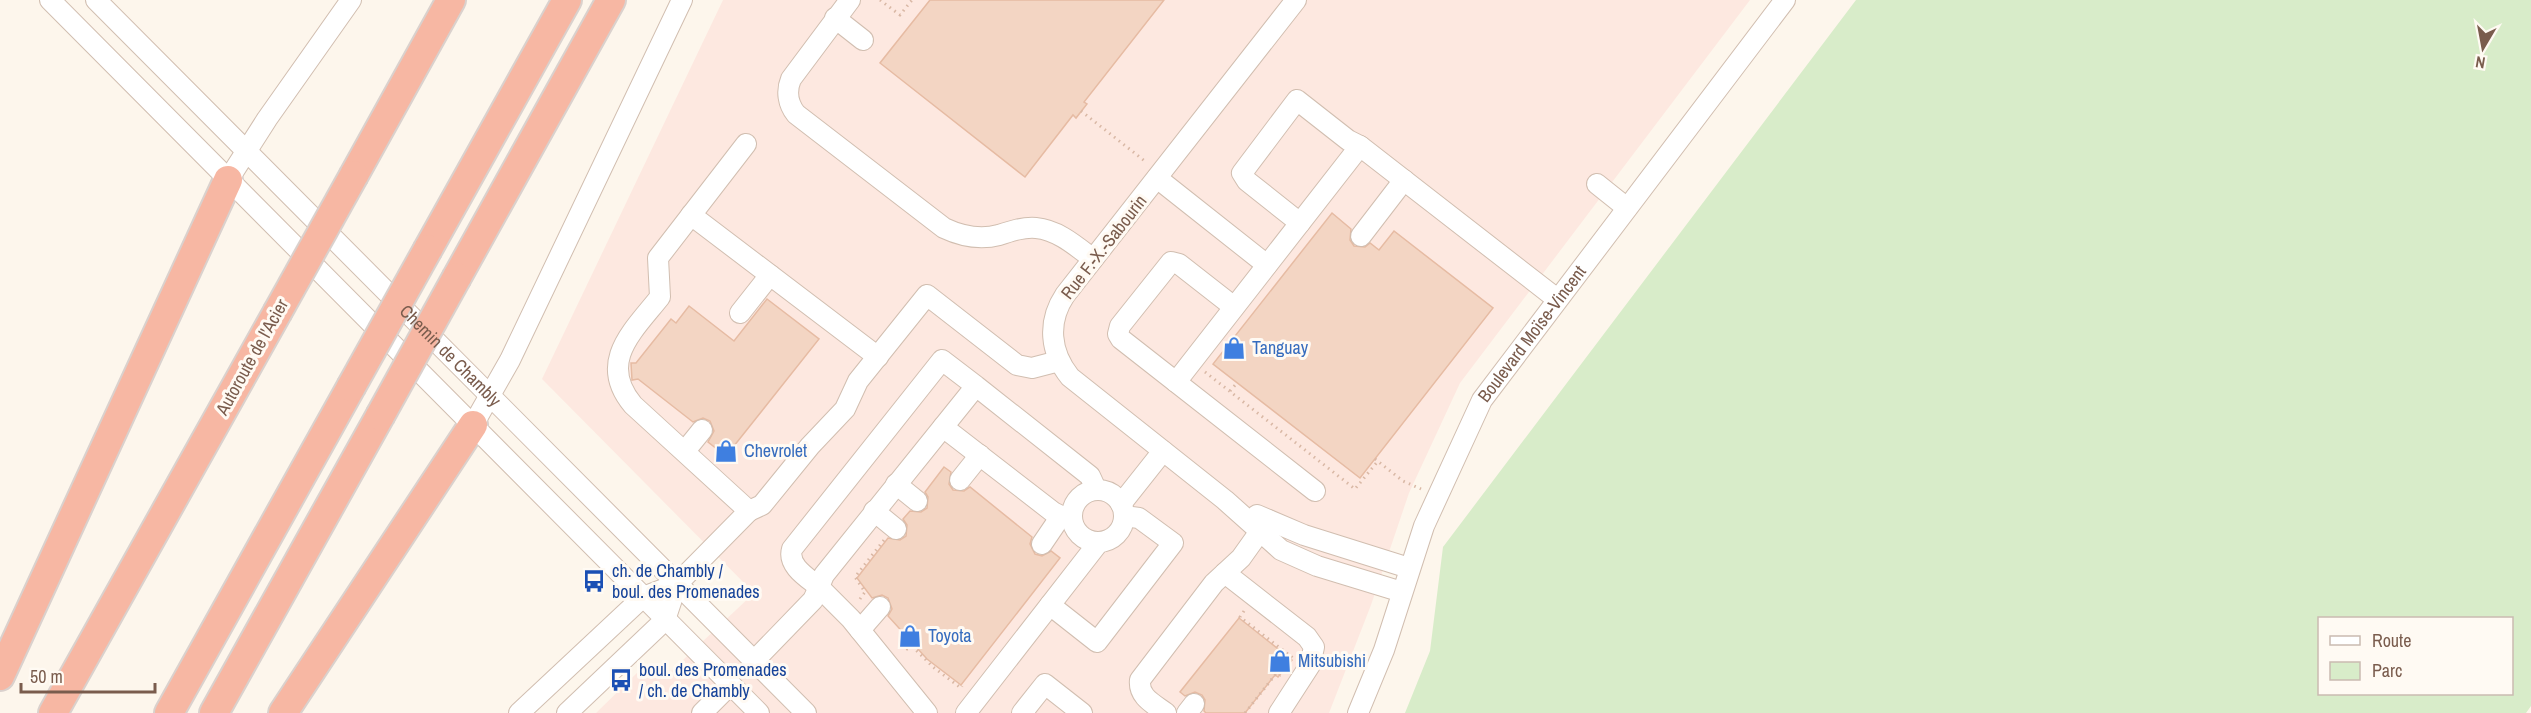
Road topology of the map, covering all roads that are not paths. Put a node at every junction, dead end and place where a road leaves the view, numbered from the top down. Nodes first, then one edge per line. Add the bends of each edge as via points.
1 (50, 0) edge
2 (96, 0) edge
3 (351, 0) edge
4 (451, 0) edge
5 (567, 0) edge
6 (611, 0) edge
7 (682, 0) edge
8 (1785, 0) edge
9 (1293, 1) edge
10 (842, 6) edge
11 (863, 40) dead end
12 (746, 144) dead end
13 (1360, 146) junction
14 (246, 151) junction
15 (1153, 171) junction
16 (228, 180) junction
17 (1404, 180) junction
18 (1597, 184) dead end
19 (1627, 208) junction
20 (691, 215) junction
21 (1300, 223) junction
22 (1361, 236) dead end
23 (1093, 259) junction
24 (1267, 265) junction
25 (770, 275) junction
26 (1557, 299) junction
27 (1234, 307) junction
28 (740, 313) dead end
29 (878, 357) junction
30 (1059, 361) junction
31 (1176, 382) junction
32 (976, 386) junction
33 (491, 394) junction
34 (473, 425) junction
35 (943, 427) junction
36 (702, 430) dead end
37 (685, 451) junction
38 (1163, 451) junction
39 (980, 455) junction
40 (960, 480) dead end
41 (896, 484) junction
42 (1096, 489) junction
43 (1315, 490) dead end
44 (917, 501) dead end
45 (1122, 510) junction
46 (749, 511) junction
47 (874, 511) junction
48 (1066, 517) junction
49 (1264, 526) junction
50 (892, 532) road end
51 (1099, 542) junction
52 (1042, 544) dead end
53 (1409, 568) junction
54 (1225, 573) junction
55 (677, 584) junction
56 (819, 587) junction
57 (1402, 592) junction
58 (643, 597) junction
59 (1050, 605) junction
60 (880, 607) dead end
61 (665, 620) junction
62 (860, 630) junction
63 (754, 661) junction
64 (0, 676) edge
65 (730, 685) junction
66 (1061, 707) edge
67 (570, 712) edge
68 (53, 713) edge
69 (169, 713) edge
70 (214, 713) edge
71 (283, 713) edge
72 (519, 713) edge
73 (702, 713) edge
74 (759, 713) edge
75 (806, 713) edge
76 (927, 713) edge
77 (966, 713) edge
78 (1023, 713) edge
79 (1082, 713) edge
80 (1166, 713) edge
81 (1279, 713) edge
82 (1358, 713) edge

1 - 16 street, Chemin de Chambly
2 - 14 street, Chemin de Chambly
3 - 14 street
4 - 68 highway, Autoroute de l'Acier, bridge
5 - 69 highway, bridge
6 - 70 highway, bridge
7 - 33 street
8 - 19 street, Boulevard Moïse-Vincent
9 - 15 street, Rue F.-X.-Sabourin
10 - 11 street
10 - 23 street via 790,79 788,94 796,114 944,228 980,237 1042,229 1067,240
12 - 20 street
13 - 17 street
13 - 21 street
13 - 21 street via 1297,100 1242,173
14 - 16 street
14 - 33 street, Chemin de Chambly
15 - 23 street, Rue F.-X.-Sabourin
15 - 24 street
16 - 34 street, Chemin de Chambly
16 - 64 highway
17 - 22 street
17 - 26 street
18 - 19 street
19 - 26 street, Boulevard Moïse-Vincent
20 - 25 street
20 - 37 street via 658,258 660,297 625,342 617,364 624,395
21 - 24 street
23 - 30 street, Rue F.-X.-Sabourin via 1065,295 1055,317 1053,341
24 - 27 street
25 - 28 street
25 - 29 street
26 - 53 street, Boulevard Moïse-Vincent via 1482,400
27 - 31 street
27 - 31 street via 1172,262 1120,326 1121,339
29 - 30 street via 927,295 1017,365 1032,368
29 - 46 street via 858,381 845,409 762,505
30 - 38 street via 1076,382
31 - 43 street
32 - 35 street
32 - 42 street via 1090,476
32 - 56 street via 942,360 792,549 794,565
33 - 34 street
33 - 55 street, Chemin de Chambly
34 - 58 street, Chemin de Chambly
34 - 71 highway
35 - 39 street
35 - 41 street
36 - 37 street
37 - 46 street
38 - 45 street
38 - 49 street
39 - 40 street
39 - 48 street
41 - 44 street
41 - 47 street
42 - 45 street via 1109,492
42 - 48 street via 1076,500
45 - 51 street via 1118,532
45 - 59 street via 1173,543 1096,642
46 - 55 street
47 - 50 street
47 - 56 street
48 - 51 street via 1082,537
48 - 52 street
49 - 53 street
49 - 54 street
49 - 57 street via 1281,550 1306,562
51 - 59 street
53 - 57 street, Boulevard Moïse-Vincent
54 - 80 street via 1140,680 1142,694
54 - 81 street via 1314,646 1309,668
55 - 58 street
55 - 61 street
55 - 63 street, Chemin de Chambly
56 - 62 street
56 - 63 street via 813,600
57 - 82 street, Boulevard Moïse-Vincent
58 - 61 street, Chemin de Chambly
58 - 72 street
59 - 77 street
60 - 62 street
61 - 65 street, Chemin de Chambly
61 - 67 street
62 - 76 street
63 - 75 street, Chemin de Chambly
65 - 73 street
65 - 74 street, Chemin de Chambly
66 - 78 street via 1045,684
66 - 79 street

